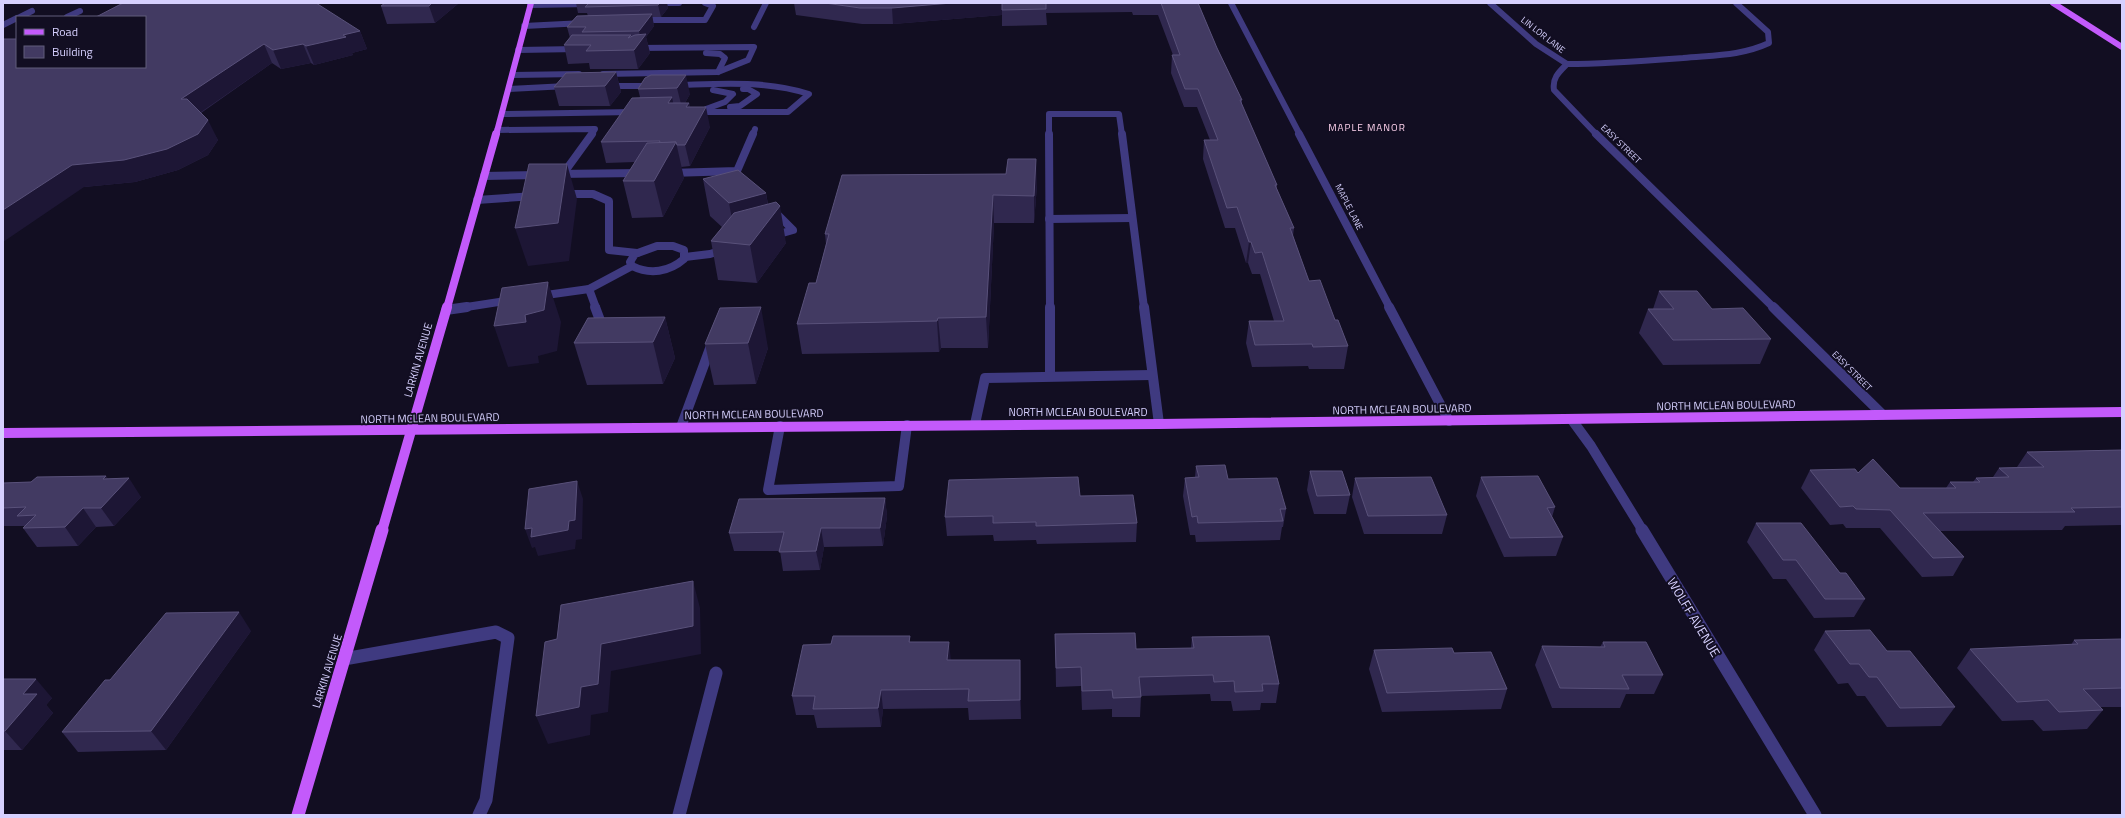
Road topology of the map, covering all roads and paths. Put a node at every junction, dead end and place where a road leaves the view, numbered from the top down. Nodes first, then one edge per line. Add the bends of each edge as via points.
1 (644, 3) edge
2 (679, 3) edge
3 (704, 3) edge
4 (766, 3) edge
5 (1231, 3) edge
6 (1490, 3) edge
7 (1736, 3) edge
8 (2053, 3) edge
9 (531, 4) edge
10 (592, 4) edge
11 (32, 11) dead end
12 (80, 11) dead end
13 (22, 16) edge
14 (70, 16) edge
15 (16, 18) edge
16 (636, 20) edge
17 (588, 23) edge
18 (3, 25) edge
19 (524, 26) junction
20 (754, 27) dead end
21 (2122, 47) edge
22 (588, 49) edge
23 (518, 50) junction
24 (1567, 64) junction
25 (718, 72) junction
26 (583, 74) edge
27 (599, 74) edge
28 (513, 75) junction
29 (572, 86) edge
30 (598, 87) edge
31 (664, 87) junction
32 (509, 89) junction
33 (702, 89) junction
34 (710, 107) junction
35 (643, 112) edge
36 (682, 112) edge
37 (698, 112) junction
38 (502, 114) junction
39 (755, 129) dead end
40 (497, 130) junction
41 (563, 174) junction
42 (484, 176) junction
43 (558, 195) edge
44 (543, 196) edge
45 (477, 200) junction
46 (777, 214) dead end
47 (1132, 218) junction
48 (1050, 219) junction
49 (763, 239) edge
50 (733, 248) edge
51 (637, 253) junction
52 (685, 257) junction
53 (632, 266) junction
54 (589, 289) junction
55 (446, 310) junction
56 (716, 331) edge
57 (607, 340) edge
58 (1151, 375) junction
59 (1050, 376) junction
60 (2122, 412) edge
61 (1882, 414) junction
62 (1572, 420) junction
63 (1449, 421) junction
64 (975, 424) junction
65 (1158, 424) junction
66 (907, 425) junction
67 (780, 426) junction
68 (681, 427) junction
69 (412, 430) junction
70 (3, 434) edge
71 (344, 658) junction
72 (716, 673) dead end
73 (298, 815) edge
74 (479, 815) edge
75 (679, 815) edge
76 (1815, 815) edge

1 - 2 street
3 - 16 street via 712,6 705,20
4 - 20 street
5 - 63 street, MAPLE LANE
6 - 24 street, LIN LOR LANE via 1534,42
7 - 24 street via 1768,32 1769,43 1762,48 1711,56 1608,64
8 - 21 main road
9 - 10 street
9 - 19 main road, LARKIN AVENUE
11 - 13 street
12 - 14 street
15 - 18 street
17 - 19 street
19 - 23 main road, LARKIN AVENUE
22 - 23 street
23 - 28 main road, LARKIN AVENUE
24 - 61 street, EASY STREET via 1558,72 1552,83 1561,99
25 - 25 street via 748,60 754,47 628,51 720,54 725,58
25 - 27 street
26 - 28 street
28 - 32 main road, LARKIN AVENUE
29 - 32 street
30 - 31 street
31 - 33 street
31 - 37 street via 797,88 809,94 788,112
32 - 38 main road, LARKIN AVENUE
33 - 34 street via 733,94 725,102
33 - 34 street via 748,88 757,94 740,106
34 - 37 street
35 - 38 street
36 - 37 street
38 - 40 main road, LARKIN AVENUE
39 - 41 street via 737,171
40 - 41 street via 595,129
40 - 42 main road, LARKIN AVENUE
41 - 42 street
42 - 45 main road, LARKIN AVENUE
43 - 51 street via 580,193 607,199 609,250
44 - 45 street
45 - 55 main road, LARKIN AVENUE
46 - 49 street via 793,230
47 - 48 street
47 - 48 street via 1119,114 1049,114
47 - 58 street
48 - 59 street
50 - 52 street
51 - 52 street via 657,246 673,246 684,250
51 - 53 street via 631,258
52 - 53 street via 680,263 664,270 645,271
53 - 54 street
54 - 55 street
54 - 57 street
55 - 69 main road, LARKIN AVENUE
56 - 68 street
58 - 59 street
58 - 65 street
59 - 64 street via 985,378
60 - 61 main road, NORTH MCLEAN BOULEVARD
61 - 62 main road, NORTH MCLEAN BOULEVARD
62 - 63 main road, NORTH MCLEAN BOULEVARD
62 - 76 street, WOLFF AVENUE via 1591,446
63 - 65 main road, NORTH MCLEAN BOULEVARD
64 - 65 main road, NORTH MCLEAN BOULEVARD
64 - 66 main road, NORTH MCLEAN BOULEVARD
66 - 67 main road, NORTH MCLEAN BOULEVARD
66 - 67 street via 899,486 768,490
67 - 68 main road, NORTH MCLEAN BOULEVARD
68 - 69 main road, NORTH MCLEAN BOULEVARD
69 - 70 main road, NORTH MCLEAN BOULEVARD
69 - 71 main road, LARKIN AVENUE
71 - 73 main road, LARKIN AVENUE
71 - 74 street via 496,632 508,638 486,800
72 - 75 street

